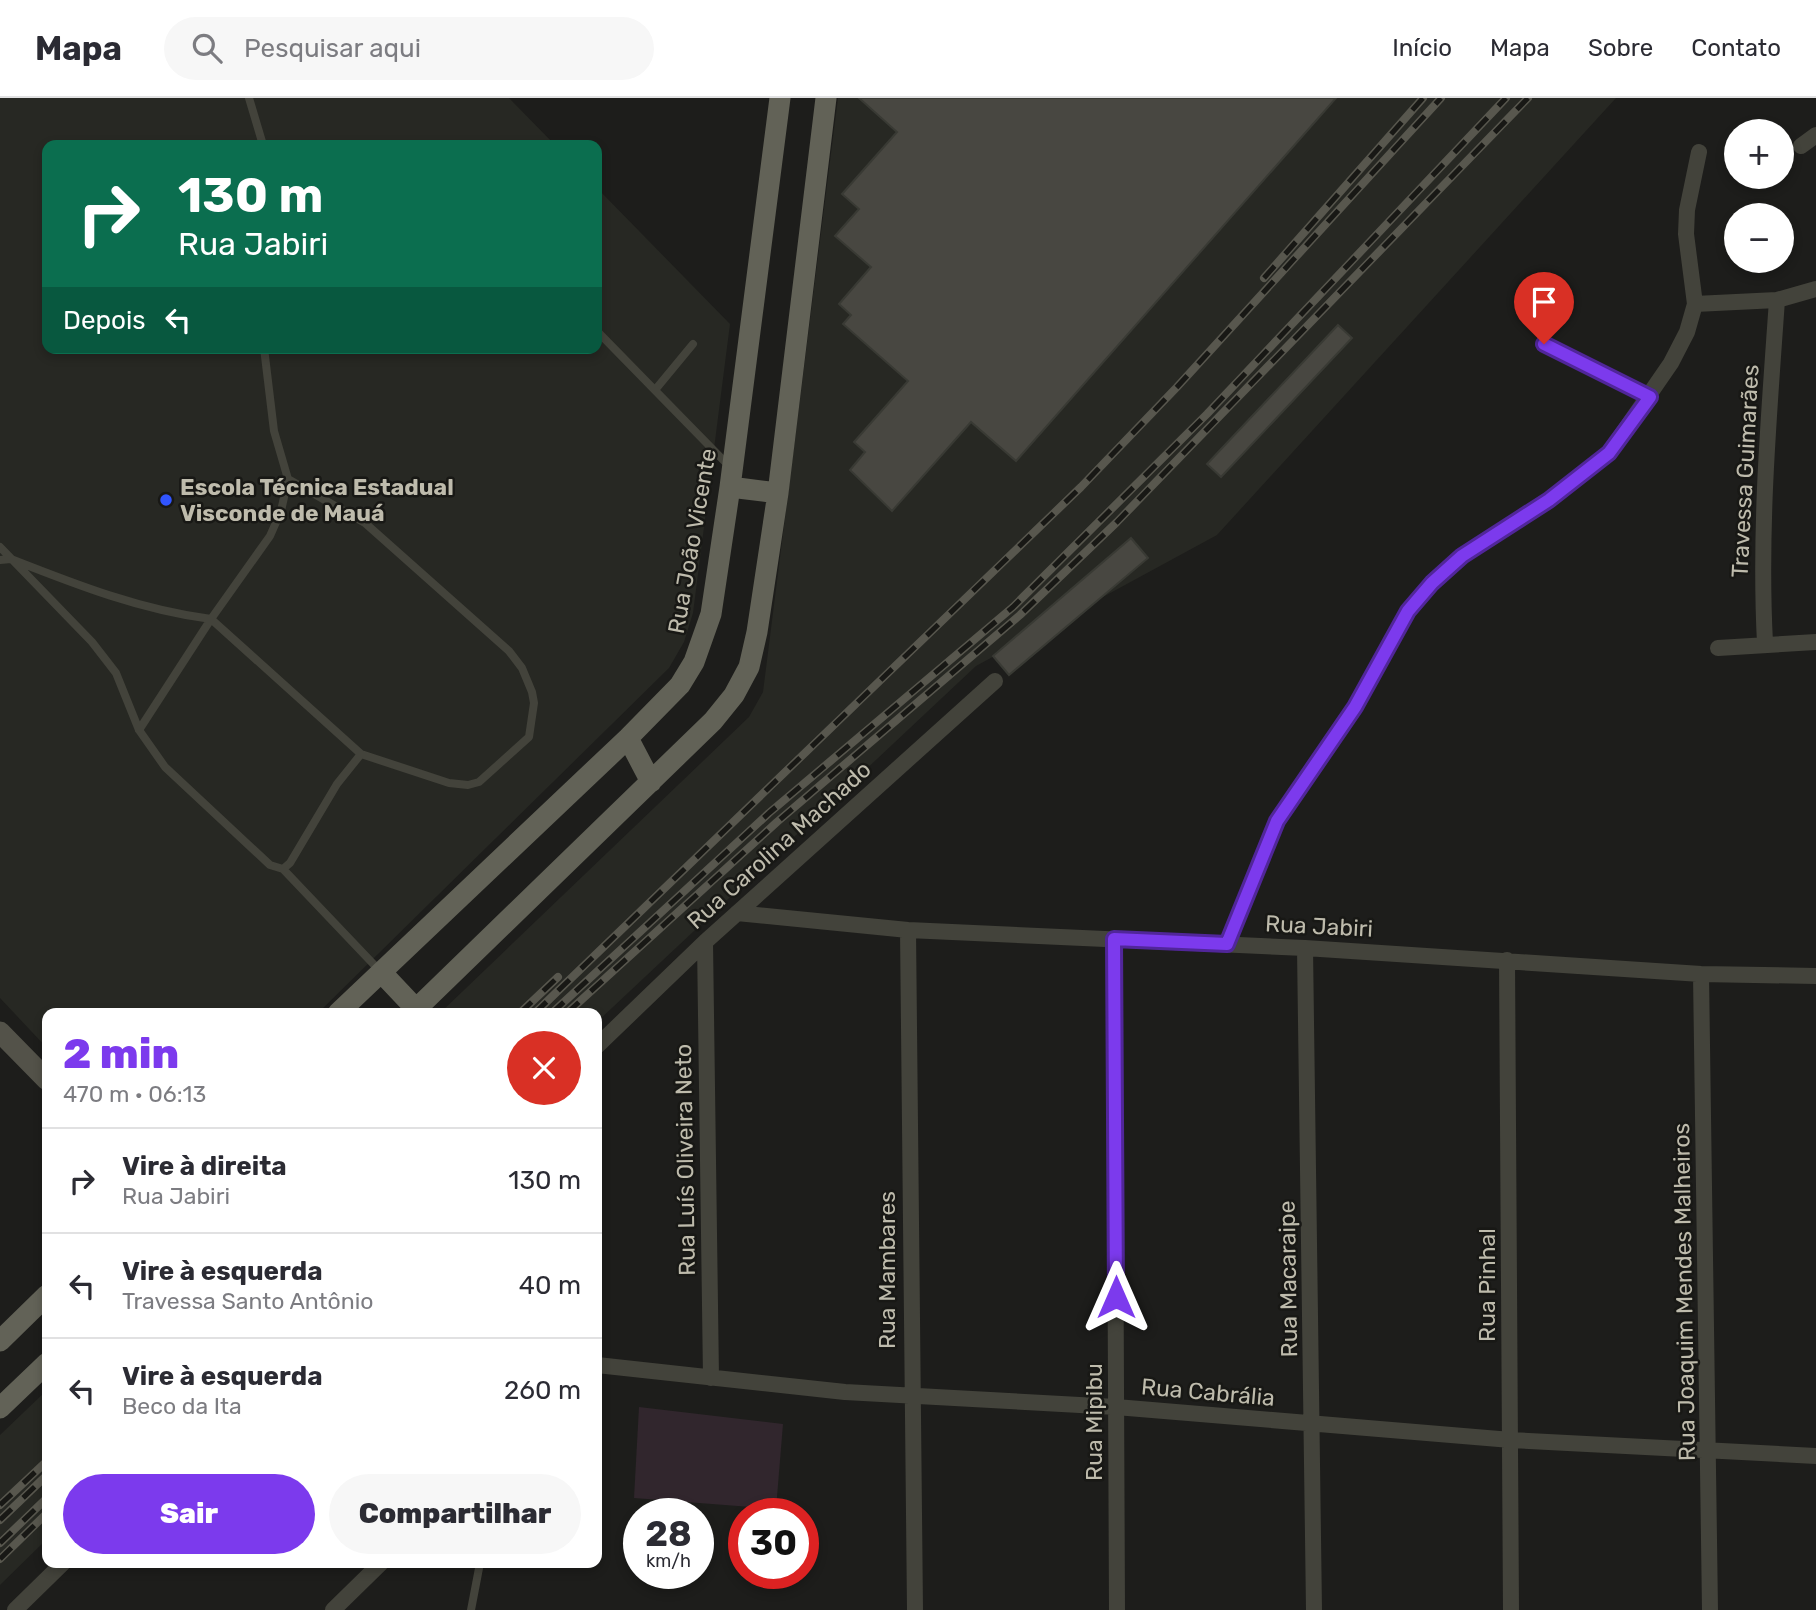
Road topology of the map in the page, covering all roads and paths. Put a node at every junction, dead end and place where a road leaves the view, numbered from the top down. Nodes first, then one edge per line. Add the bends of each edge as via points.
1 (250, 98) edge
2 (780, 98) edge
3 (827, 98) edge
4 (1816, 135) edge
5 (262, 140) edge
6 (1801, 146) dead end
7 (1699, 152) dead end
8 (1816, 289) edge
9 (1777, 300) junction
10 (1695, 304) junction
11 (602, 336) edge
12 (694, 344) dead end
13 (1544, 344) dead end
14 (265, 354) edge
15 (655, 390) junction
16 (1650, 397) junction
17 (731, 478) junction
18 (288, 479) junction
19 (778, 493) junction
20 (0, 547) edge
21 (11, 559) junction
22 (0, 561) edge
23 (211, 619) junction
24 (1816, 642) edge
25 (1765, 643) junction
26 (1718, 648) dead end
27 (995, 681) dead end
28 (139, 730) junction
29 (628, 738) junction
30 (361, 754) junction
31 (651, 782) junction
32 (283, 869) junction
33 (737, 913) junction
34 (908, 930) junction
35 (1114, 939) junction
36 (705, 942) junction
37 (1227, 944) junction
38 (1305, 948) junction
39 (1507, 960) junction
40 (382, 973) junction
41 (1701, 974) junction
42 (1816, 976) edge
43 (344, 1008) edge
44 (411, 1008) edge
45 (417, 1008) edge
46 (602, 1041) edge
47 (3, 1042) edge
48 (42, 1076) edge
49 (42, 1300) edge
50 (0, 1341) edge
51 (602, 1366) edge
52 (42, 1368) edge
53 (711, 1378) junction
54 (911, 1394) junction
55 (1116, 1407) junction
56 (0, 1408) edge
57 (1314, 1423) junction
58 (1511, 1440) junction
59 (1709, 1449) junction
60 (1816, 1456) edge
61 (58, 1568) edge
62 (376, 1568) edge
63 (479, 1568) edge
64 (15, 1610) edge
65 (333, 1610) edge
66 (471, 1610) edge
67 (915, 1610) edge
68 (1117, 1610) edge
69 (1314, 1610) edge
70 (1511, 1610) edge
71 (1710, 1610) edge

1 - 5 lane
2 - 17 main road, Rua João Vicente
3 - 19 main road
4 - 6 street
7 - 10 street via 1686,234
8 - 9 street
9 - 10 street
9 - 25 street, Travessa Guimarães via 1763,498
10 - 16 street via 1687,332
11 - 15 lane
12 - 15 lane
13 - 16 lane
14 - 18 lane via 274,431
15 - 17 lane
16 - 37 street via 1609,453 1549,500 1462,556 1408,611 1355,707 1277,821
17 - 19 main road
17 - 29 main road, Rua João Vicente via 704,639 680,685
18 - 23 lane via 270,536
18 - 30 lane via 365,523 423,573 509,651 532,692 529,737 474,784 449,783
19 - 31 main road via 749,667 713,721
20 - 21 lane
21 - 22 lane
21 - 23 lane via 103,595 177,616
21 - 28 lane via 59,605 116,673
23 - 28 lane
23 - 30 lane
24 - 25 street
25 - 26 street
27 - 33 street, Rua Carolina Machado
28 - 32 lane via 166,767 270,865
29 - 31 main road
29 - 40 main road, Rua João Vicente
30 - 32 lane
31 - 45 main road
32 - 40 lane
33 - 34 street, Rua Jabiri
33 - 36 street, Rua Carolina Machado
34 - 35 street, Rua Jabiri
34 - 54 street, Rua Mambares
35 - 37 street, Rua Jabiri
35 - 55 street, Rua Mipibu
36 - 46 street, Rua Carolina Machado
36 - 53 street, Rua Luís Oliveira Neto
37 - 38 street, Rua Jabiri
38 - 39 street, Rua Jabiri
38 - 57 street, Rua Macaraipe
39 - 41 street, Rua Jabiri
39 - 58 street, Rua Pinhal
40 - 43 main road, Rua João Vicente
40 - 44 main road
41 - 42 street, Rua Jabiri
41 - 59 street, Rua Joaquim Mendes Malheiros
47 - 48 main road
49 - 50 main road
51 - 53 street, Rua Cabrália
52 - 56 main road
53 - 54 street, Rua Cabrália
54 - 55 street, Rua Cabrália
54 - 67 street, Rua Mambares
55 - 57 street, Rua Cabrália
55 - 68 street, Rua Mipibu
57 - 58 street, Rua Cabrália
57 - 69 street, Rua Macaraipe
58 - 59 street, Rua Cabrália
58 - 70 street, Rua Pinhal
59 - 60 street, Rua Cabrália
59 - 71 street, Rua Joaquim Mendes Malheiros
61 - 64 street
62 - 65 street
63 - 66 lane

